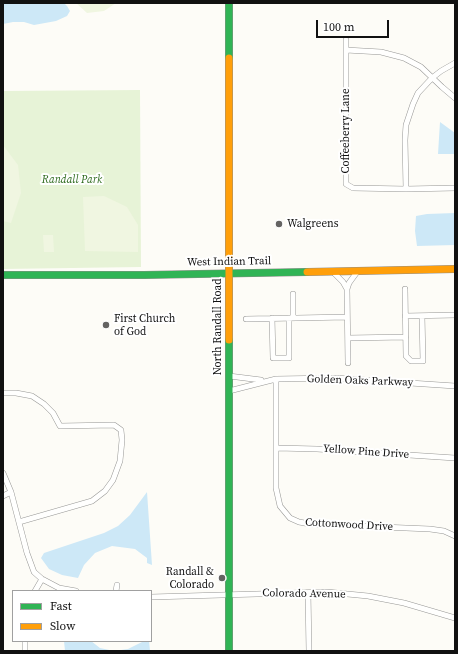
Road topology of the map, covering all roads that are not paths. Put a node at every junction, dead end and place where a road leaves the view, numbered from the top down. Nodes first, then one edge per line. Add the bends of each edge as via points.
1 (230, 3) edge
2 (346, 40) dead end
3 (346, 50) junction
4 (455, 63) edge
5 (432, 78) junction
6 (455, 98) edge
7 (455, 188) edge
8 (406, 189) junction
9 (455, 269) edge
10 (333, 272) junction
11 (357, 272) junction
12 (229, 273) junction
13 (3, 275) edge
14 (347, 289) junction
15 (405, 289) dead end
16 (292, 294) dead end
17 (455, 315) edge
18 (405, 316) junction
19 (422, 316) junction
20 (347, 317) junction
21 (272, 318) junction
22 (291, 318) junction
23 (246, 319) dead end
24 (406, 337) junction
25 (348, 338) junction
26 (348, 363) dead end
27 (229, 376) junction
28 (276, 379) junction
29 (266, 380) junction
30 (455, 386) edge
31 (229, 391) junction
32 (3, 393) edge
33 (277, 448) junction
34 (455, 458) edge
35 (3, 473) edge
36 (11, 492) junction
37 (3, 496) edge
38 (19, 522) junction
39 (455, 536) edge
40 (42, 579) junction
41 (36, 590) edge
42 (70, 590) edge
43 (308, 593) junction
44 (229, 594) junction
45 (152, 597) edge
46 (455, 618) edge
47 (229, 651) edge
48 (309, 651) edge

1 - 12 main road, North Randall Road
2 - 3 street, Coffeeberry Lane
3 - 5 street via 393,54 421,67
3 - 8 street, Coffeeberry Lane via 346,184 353,188
4 - 5 street
5 - 6 street
5 - 8 street via 418,93 406,125
7 - 8 street, Coffeeberry Lane
9 - 11 main road, West Indian Trail
10 - 11 main road, West Indian Trail
10 - 12 main road, West Indian Trail
10 - 14 street
11 - 14 street
12 - 13 main road, West Indian Trail
12 - 27 main road, North Randall Road
14 - 20 street
15 - 18 street
16 - 22 street
17 - 19 street
18 - 19 street
18 - 24 street
19 - 24 street via 423,361 411,361 406,356
20 - 22 street
20 - 25 street
21 - 22 street
21 - 22 street via 273,358 289,358
21 - 23 street
24 - 25 street
25 - 26 street
27 - 29 street, Golden Oaks Parkway
27 - 31 main road, North Randall Road
28 - 29 street, Golden Oaks Parkway
28 - 30 street, Golden Oaks Parkway via 334,378
28 - 33 street, Cottonwood Drive
29 - 31 street, Golden Oaks Parkway
31 - 44 main road, North Randall Road
32 - 38 street via 16,392 32,396 53,413 60,426 114,425 121,430 120,461 105,490 92,501
33 - 34 street, Yellow Pine Drive
33 - 39 street, Cottonwood Drive via 277,497 280,506 290,518 310,524 430,529
35 - 36 street
36 - 37 street
36 - 38 street
38 - 40 street via 26,553 34,572
40 - 41 street
40 - 42 street via 59,588
43 - 44 street, Colorado Avenue
43 - 46 street, Colorado Avenue via 327,592 404,602
43 - 48 street
44 - 45 street, Colorado Avenue
44 - 47 main road, North Randall Road

